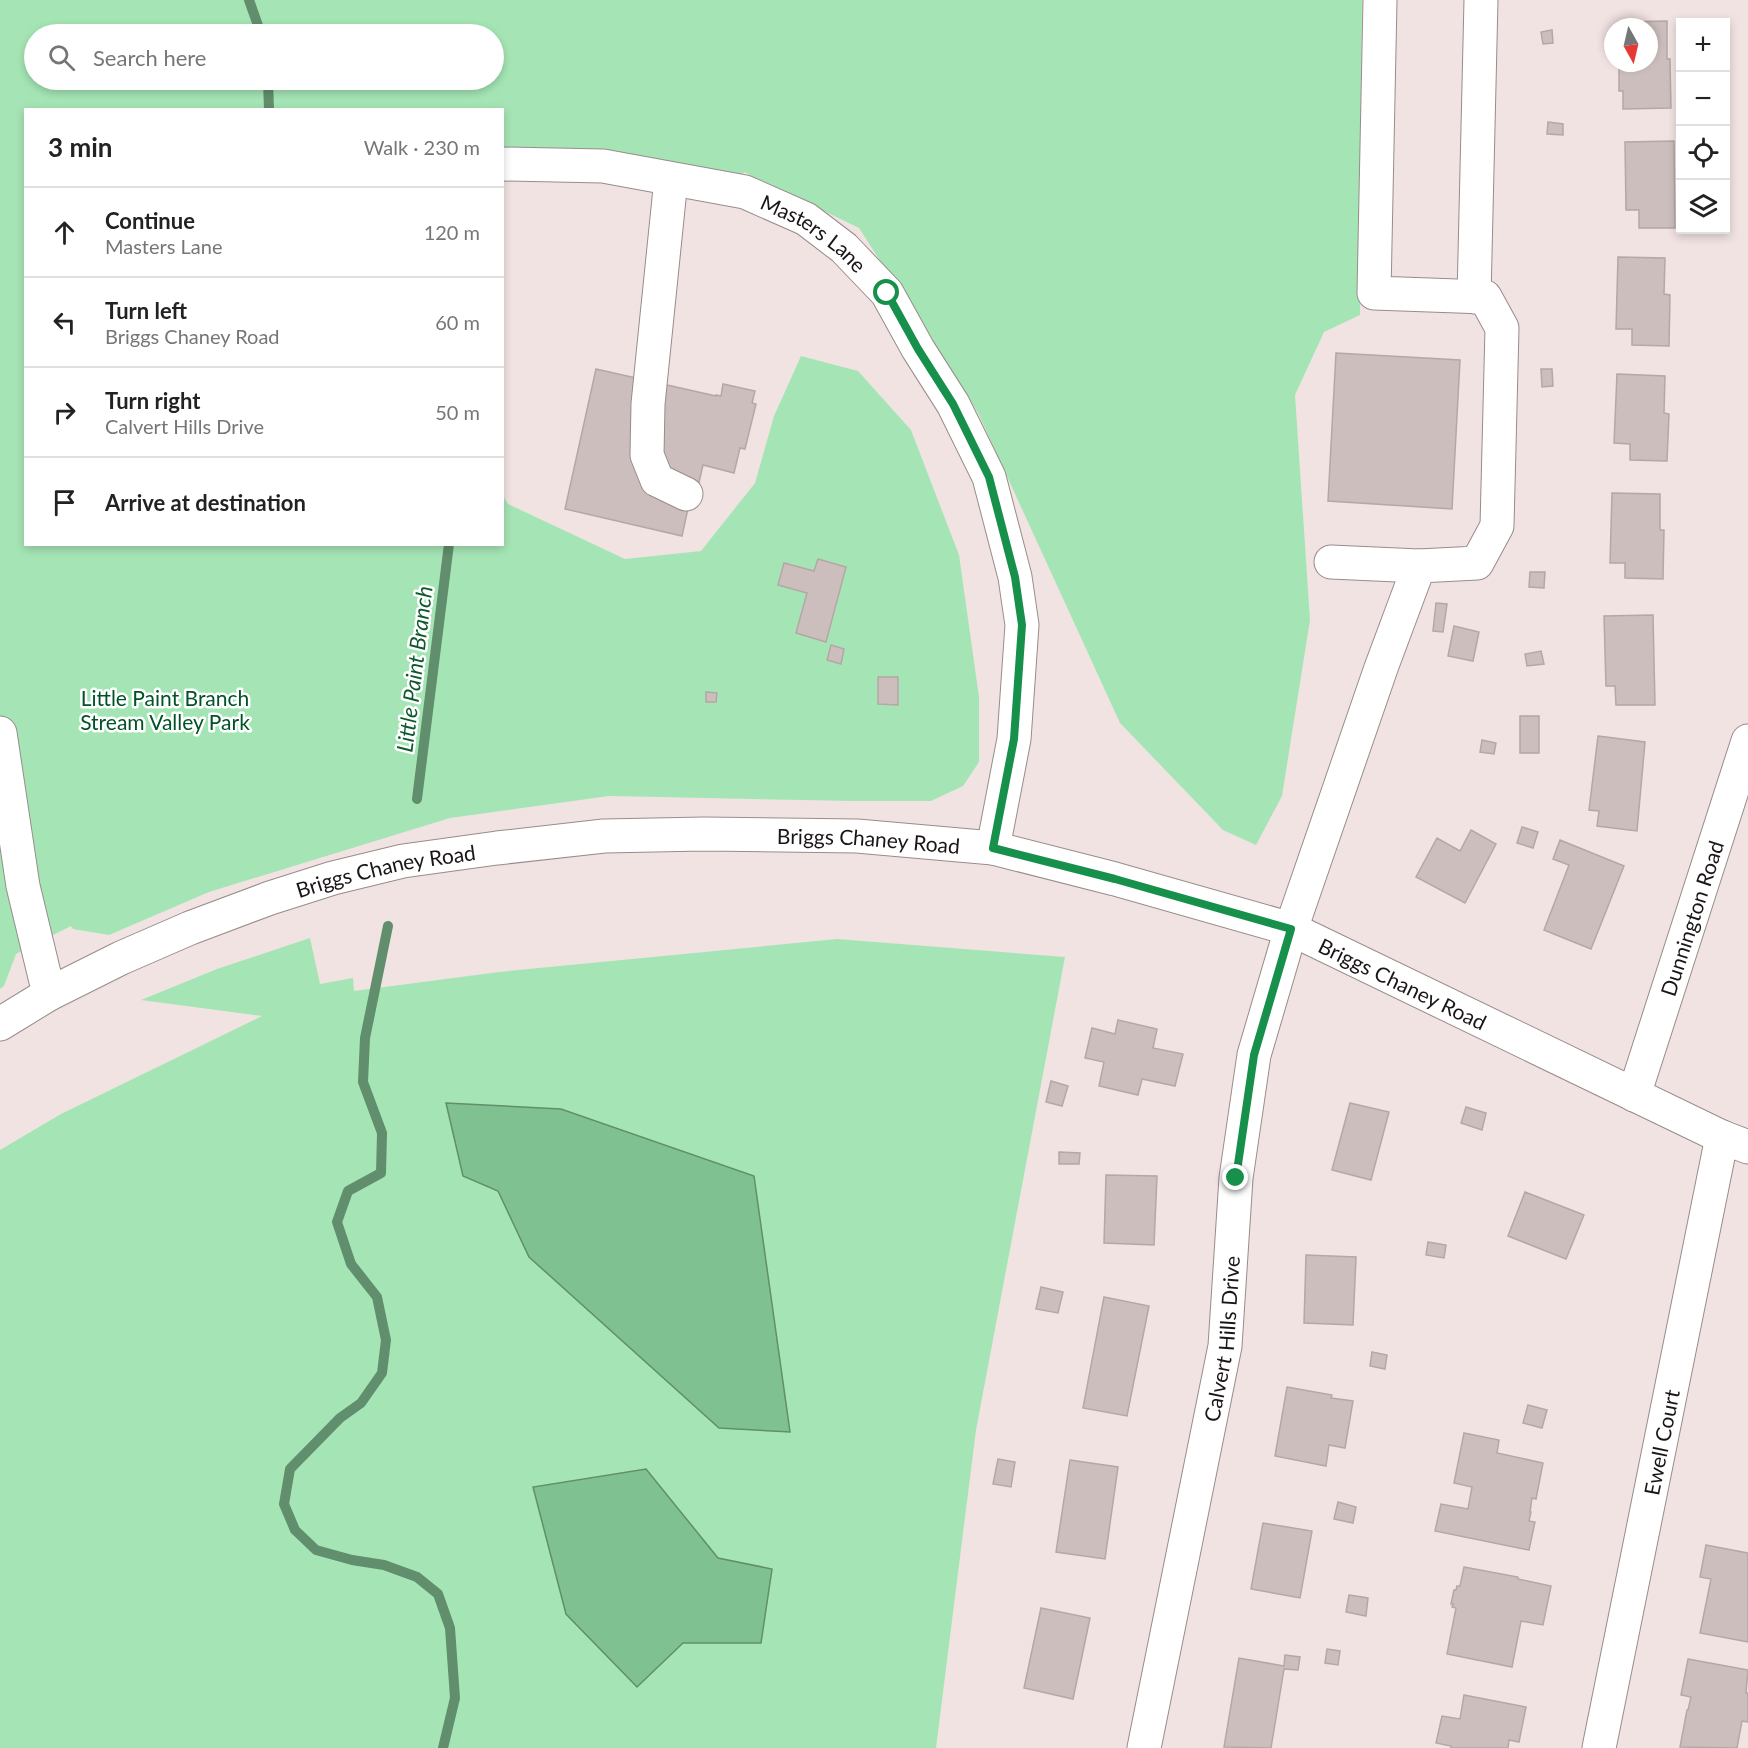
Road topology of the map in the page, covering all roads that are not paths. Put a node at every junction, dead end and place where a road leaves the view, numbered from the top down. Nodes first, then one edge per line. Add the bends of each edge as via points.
1 (1380, 0) edge
2 (1481, 0) edge
3 (504, 164) edge
4 (671, 179) junction
5 (1474, 297) junction
6 (686, 494) dead end
7 (1331, 562) dead end
8 (1419, 566) junction
9 (0, 734) edge
10 (1748, 741) edge
11 (993, 848) junction
12 (1291, 929) junction
13 (49, 994) junction
14 (0, 1024) edge
15 (1634, 1095) junction
16 (1735, 1142) edge
17 (1144, 1748) edge
18 (1599, 1748) edge

1 - 5 street via 1374,293
2 - 5 street
3 - 4 street, Masters Lane via 603,166
4 - 6 street via 648,404 647,455 657,480
4 - 11 street, Masters Lane via 745,192 806,219 844,248 887,293 953,404 989,477 1015,577 1022,625 1014,739
5 - 8 street via 1485,297 1502,328 1497,526 1477,563
7 - 8 street
8 - 12 street, Calvert Hills Drive
9 - 13 street via 24,886
10 - 15 street, Dunnington Road
11 - 12 street, Briggs Chaney Road
11 - 13 street, Briggs Chaney Road via 857,836 648,835 604,836 403,861 333,878 190,928
12 - 15 street, Briggs Chaney Road
12 - 17 street, Calvert Hills Drive via 1254,1055 1236,1178 1225,1346
13 - 14 street, Briggs Chaney Road
15 - 16 street, Briggs Chaney Road
16 - 18 street, Ewell Court

